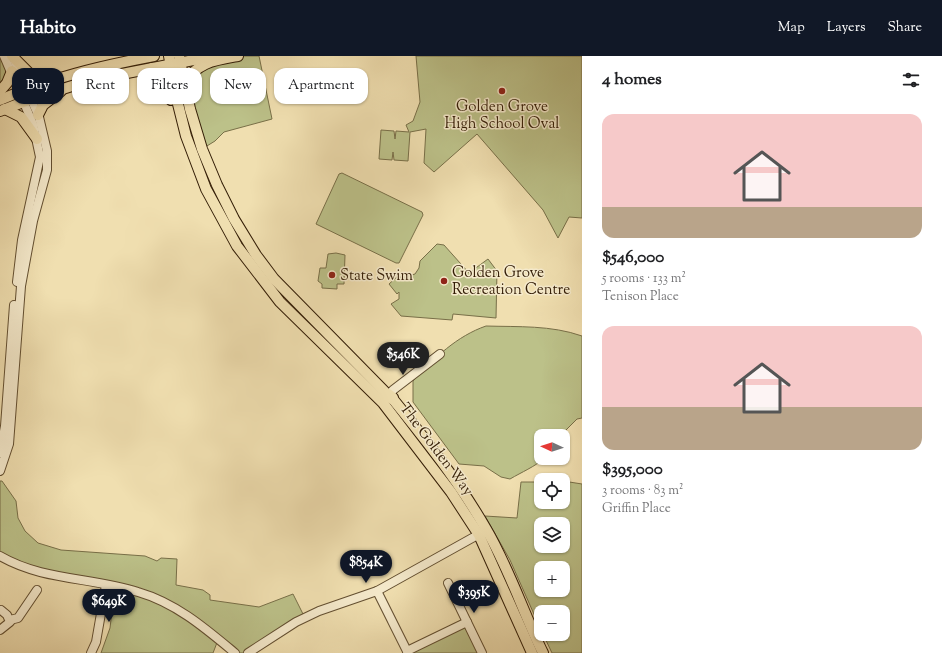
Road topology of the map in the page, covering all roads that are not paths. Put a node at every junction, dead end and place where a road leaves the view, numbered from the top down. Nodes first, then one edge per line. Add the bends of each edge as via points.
1 (4, 56) edge
2 (12, 56) edge
3 (134, 56) edge
4 (154, 56) edge
5 (214, 56) edge
6 (238, 56) edge
7 (175, 60) edge
8 (121, 62) junction
9 (16, 68) edge
10 (24, 68) edge
11 (152, 68) edge
12 (198, 68) edge
13 (12, 71) joint
14 (137, 71) edge
15 (64, 77) edge
16 (64, 88) edge
17 (0, 91) edge
18 (12, 95) edge
19 (0, 100) edge
20 (18, 104) edge
21 (29, 104) edge
22 (31, 104) edge
23 (44, 104) edge
24 (172, 104) edge
25 (189, 104) edge
26 (3, 110) edge
27 (38, 115) junction
28 (36, 139) junction
29 (188, 141) junction
30 (246, 239) junction
31 (237, 246) junction
32 (274, 279) junction
33 (346, 352) junction
34 (440, 354) dead end
35 (339, 360) junction
36 (388, 399) junction
37 (0, 453) edge
38 (0, 471) edge
39 (483, 532) junction
40 (0, 556) edge
41 (448, 583) dead end
42 (106, 585) junction
43 (37, 590) dead end
44 (376, 591) junction
45 (1, 610) dead end
46 (10, 620) junction
47 (467, 622) junction
48 (0, 630) edge
49 (218, 640) junction
50 (263, 645) junction
51 (407, 652) edge
52 (91, 653) edge
53 (226, 653) edge
54 (235, 653) edge
55 (248, 653) edge
56 (256, 653) edge
57 (482, 653) edge
58 (532, 653) edge
59 (543, 653) edge

1 - 13 street
2 - 9 street
2 - 10 main road
3 - 8 main road
4 - 8 main road
5 - 7 main road
6 - 12 main road via 203,64
7 - 11 main road
7 - 29 main road, The Golden Way via 180,113
8 - 15 main road
13 - 17 main road
14 - 16 main road
18 - 19 main road
20 - 26 main road
21 - 28 street
22 - 27 street
23 - 27 main road
24 - 29 main road
25 - 30 main road, The Golden Way via 202,149 217,185
26 - 28 main road via 22,117
27 - 38 street via 48,151 46,170 21,286 9,444
28 - 37 street via 40,157 39,169 18,266 5,426
29 - 31 main road, The Golden Way via 206,189
30 - 31 main road
30 - 32 main road, The Golden Way
31 - 35 main road, The Golden Way via 280,302
32 - 33 main road, The Golden Way
32 - 35 main road via 305,318 332,346
33 - 35 main road
33 - 36 main road, The Golden Way
34 - 36 street
35 - 36 main road, The Golden Way
36 - 39 main road, The Golden Way via 455,479
39 - 44 street
39 - 58 main road, The Golden Way
39 - 59 main road, The Golden Way via 520,598
40 - 42 street via 39,573
41 - 47 street
42 - 49 street via 137,591 166,602
42 - 52 street via 96,642
43 - 46 street via 18,618
44 - 50 street via 304,618
44 - 51 street
45 - 46 street
46 - 48 street
47 - 51 street
47 - 57 street
49 - 53 street
49 - 54 street
50 - 55 street
50 - 56 street

